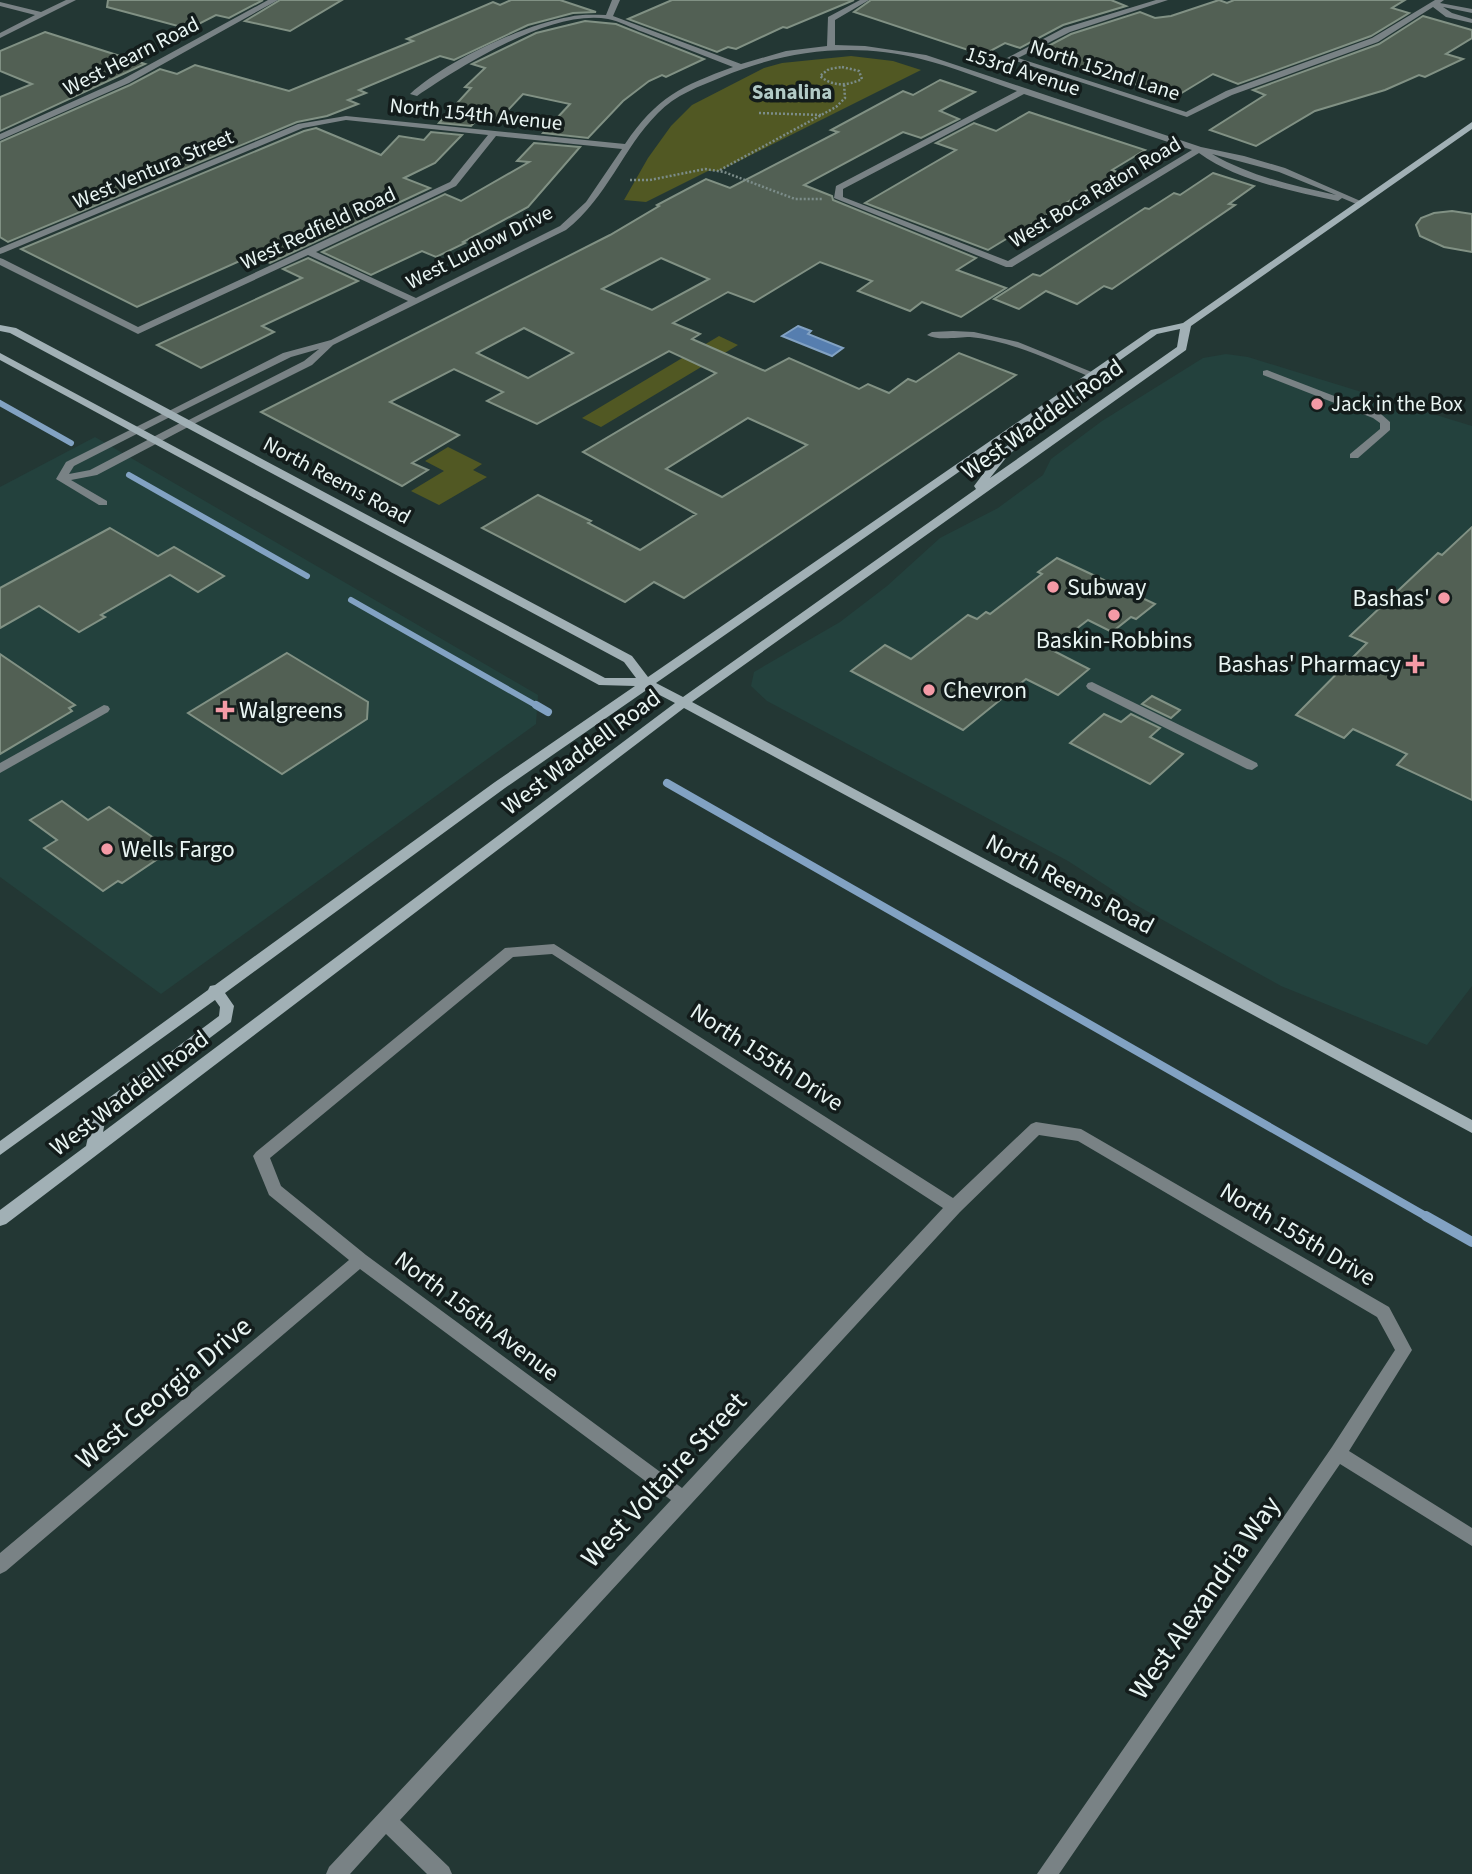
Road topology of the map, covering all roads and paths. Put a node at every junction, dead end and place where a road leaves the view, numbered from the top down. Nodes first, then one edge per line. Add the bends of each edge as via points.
1 (72, 0) edge
2 (274, 0) edge
3 (616, 0) edge
4 (865, 0) edge
5 (1164, 0) edge
6 (1437, 2) edge
7 (0, 5) edge
8 (1472, 11) edge
9 (43, 15) junction
10 (609, 17) junction
11 (1472, 21) edge
12 (0, 36) edge
13 (831, 47) junction
14 (739, 66) junction
15 (844, 84) junction
16 (1025, 90) junction
17 (414, 94) dead end
18 (759, 113) dead end
19 (822, 114) junction
20 (1187, 115) joint
21 (321, 122) joint
22 (1472, 125) edge
23 (494, 133) junction
24 (0, 137) edge
25 (627, 147) junction
26 (1199, 149) junction
27 (719, 171) junction
28 (630, 180) dead end
29 (838, 198) junction
30 (1361, 203) junction
31 (0, 251) edge
32 (309, 252) junction
33 (0, 261) edge
34 (415, 301) junction
35 (1186, 325) junction
36 (0, 328) edge
37 (932, 335) dead end
38 (334, 342) junction
39 (0, 356) edge
40 (1267, 373) dead end
41 (1094, 374) junction
42 (168, 414) junction
43 (186, 424) junction
44 (136, 431) junction
45 (155, 441) junction
46 (1354, 456) dead end
47 (61, 479) junction
48 (970, 498) junction
49 (103, 503) dead end
50 (645, 682) junction
51 (1093, 686) dead end
52 (685, 702) junction
53 (104, 709) dead end
54 (1252, 765) dead end
55 (0, 769) edge
56 (554, 949) joint
57 (215, 990) junction
58 (1472, 1127) edge
59 (1036, 1128) joint
60 (0, 1149) edge
61 (93, 1149) junction
62 (954, 1207) junction
63 (0, 1219) edge
64 (360, 1260) junction
65 (1404, 1350) joint
66 (1338, 1453) junction
67 (683, 1499) junction
68 (1472, 1538) edge
69 (0, 1565) edge
70 (386, 1820) junction
71 (336, 1874) edge
72 (442, 1874) edge
73 (1047, 1874) edge

1 - 9 street
2 - 24 street, West Hearn Road via 126,81
3 - 10 street
4 - 13 street via 831,19
5 - 20 street, North 152nd Lane via 1067,30 1012,58
6 - 8 street
6 - 11 street via 1449,15
6 - 20 street, West Boca Raton Road via 1375,40 1229,93
7 - 9 street
9 - 12 street
10 - 14 street
10 - 17 street via 550,24 482,52
13 - 14 street, West Ludlow Drive via 783,53
13 - 16 street, 153rd Avenue via 916,55
14 - 25 street, West Ludlow Drive via 663,102
15 - 15 path via 824,81 821,73 842,67 862,74 858,82
15 - 19 path via 845,98
16 - 26 street, 153rd Avenue
16 - 29 street via 839,188
18 - 19 path
19 - 27 path
21 - 23 street, North 154th Avenue via 346,118
21 - 31 street, West Ventura Street via 301,126
22 - 30 main road, West Waddell Road
23 - 25 street, North 154th Avenue
23 - 32 street, West Redfield Road via 453,184
25 - 34 street, West Ludlow Drive via 572,222
26 - 29 street, West Boca Raton Road via 1009,265
26 - 30 street, 153rd Avenue via 1217,161 1308,192
27 - 28 path
27 - 29 path via 795,199
30 - 35 main road, West Waddell Road
32 - 33 street, West Redfield Road via 138,331
32 - 34 street
34 - 38 street, West Ludlow Drive
35 - 41 main road, West Waddell Road via 1154,332
35 - 48 main road, West Waddell Road via 1182,348
36 - 42 main road, North Reems Road via 13,330
37 - 41 street via 966,333 998,338
38 - 42 street, West Ludlow Drive via 287,355
38 - 43 street, West Ludlow Drive via 308,363
39 - 44 main road, North Reems Road
40 - 46 street via 1385,422 1385,430
41 - 48 main road via 1087,394 1005,452
41 - 50 main road, West Waddell Road
42 - 43 main road, North Reems Road
42 - 44 street, West Ludlow Drive
43 - 45 street, West Ludlow Drive
43 - 50 main road, North Reems Road via 628,659
44 - 45 main road, North Reems Road
44 - 47 street, West Ludlow Drive via 70,464
45 - 47 street, West Ludlow Drive via 93,473
45 - 50 main road, North Reems Road via 603,682
47 - 49 street
48 - 52 main road, West Waddell Road
50 - 52 main road, North Reems Road
50 - 57 main road, West Waddell Road
51 - 54 street
52 - 58 main road, North Reems Road
52 - 61 main road, West Waddell Road
53 - 55 street
56 - 62 street, North 155th Drive
56 - 64 street, North 156th Avenue via 510,952 261,1156 275,1190
57 - 60 main road, West Waddell Road
57 - 61 main road via 227,1006 226,1018 99,1113
59 - 62 street, West Voltaire Street
59 - 65 street, North 155th Drive via 1081,1135 1383,1312
61 - 63 main road, West Waddell Road
62 - 67 street, West Voltaire Street
64 - 67 street, North 156th Avenue
64 - 69 street, West Georgia Drive
65 - 66 street, West Alexandria Way
66 - 68 street
66 - 73 street, West Alexandria Way
67 - 70 street, West Voltaire Street
70 - 71 street, West Voltaire Street
70 - 72 street

